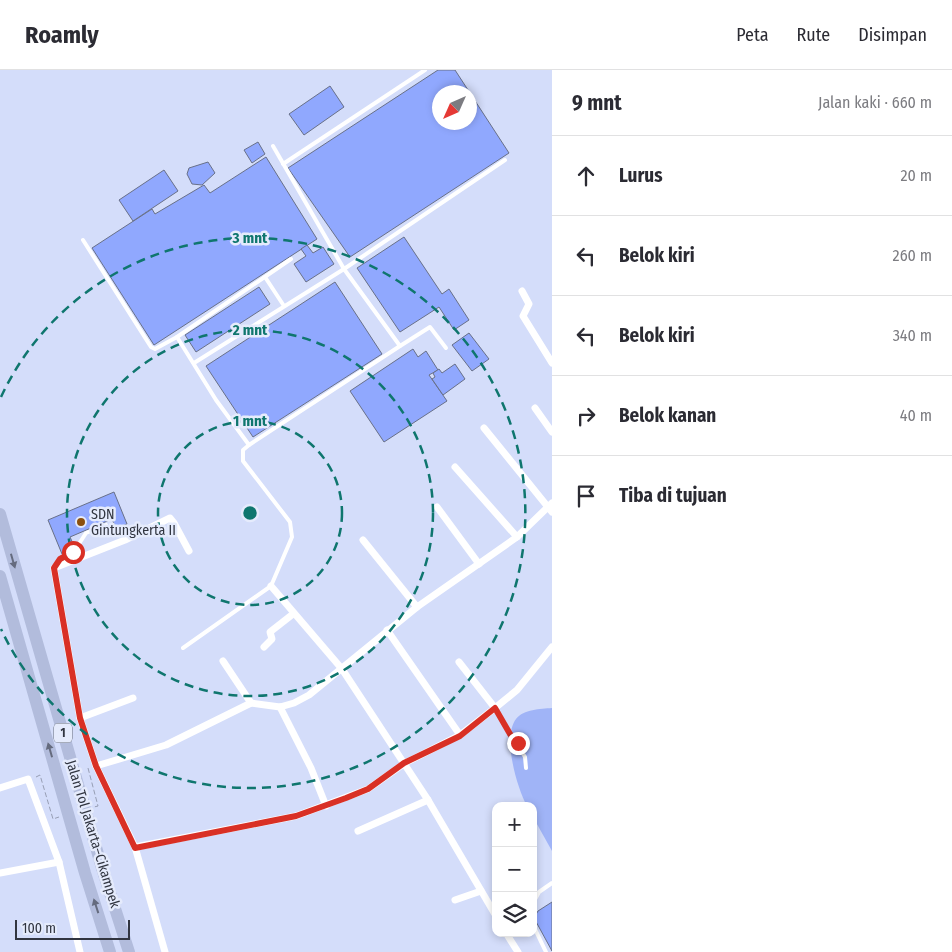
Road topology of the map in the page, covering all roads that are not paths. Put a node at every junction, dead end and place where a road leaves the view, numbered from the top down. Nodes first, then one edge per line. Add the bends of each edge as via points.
1 (425, 70) edge
2 (273, 146) dead end
3 (505, 160) dead end
4 (282, 164) junction
5 (83, 240) dead end
6 (291, 259) dead end
7 (344, 269) junction
8 (264, 277) junction
9 (522, 292) dead end
10 (284, 306) junction
11 (177, 337) junction
12 (400, 346) junction
13 (446, 348) dead end
14 (194, 363) junction
15 (552, 363) edge
16 (535, 408) dead end
17 (484, 428) dead end
18 (552, 432) edge
19 (249, 445) junction
20 (455, 467) dead end
21 (437, 507) dead end
22 (551, 507) edge
23 (0, 514) edge
24 (106, 524) dead end
25 (517, 537) junction
26 (362, 540) dead end
27 (189, 551) dead end
28 (479, 564) junction
29 (54, 568) junction
30 (0, 576) edge
31 (271, 586) junction
32 (417, 607) junction
33 (293, 614) junction
34 (387, 630) junction
35 (264, 646) dead end
36 (552, 647) edge
37 (183, 648) dead end
38 (223, 661) dead end
39 (459, 662) dead end
40 (342, 669) junction
41 (133, 698) dead end
42 (252, 703) junction
43 (280, 707) junction
44 (495, 708) junction
45 (80, 718) junction
46 (460, 736) junction
47 (404, 763) junction
48 (96, 766) junction
49 (526, 768) dead end
50 (0, 788) edge
51 (428, 800) junction
52 (326, 806) junction
53 (358, 831) dead end
54 (135, 848) junction
55 (59, 862) junction
56 (0, 873) edge
57 (552, 883) edge
58 (481, 891) junction
59 (537, 896) edge
60 (454, 900) dead end
61 (492, 909) edge
62 (537, 933) edge
63 (509, 937) edge
64 (80, 952) edge
65 (110, 952) edge
66 (129, 952) edge
67 (165, 952) edge
68 (518, 952) edge
69 (546, 952) edge

1 - 4 lane
2 - 4 lane
3 - 7 lane
4 - 7 lane
5 - 11 lane via 151,347 155,349
6 - 8 lane
7 - 10 lane
7 - 12 lane
8 - 10 lane
8 - 11 lane
9 - 15 street via 529,304 522,316
10 - 14 lane
11 - 14 lane
12 - 13 lane via 430,327
12 - 19 lane
14 - 19 lane
16 - 18 street
17 - 22 street
19 - 31 lane via 243,450 243,461 290,522 292,530 292,538
20 - 25 street
21 - 28 street
22 - 25 street
23 -> 66 highway, Jalan Tol Jakarta–Cikampek / 1
24 - 29 lane via 86,533 75,550 60,559
25 - 28 street
26 - 32 street
27 - 29 street via 170,518
28 - 32 street
29 - 45 street
65 -> 30 highway, Jalan Tol Jakarta–Cikampek / 1
31 - 33 street
31 - 37 lane
32 - 34 street
33 - 35 street via 270,632 272,639
33 - 40 street
34 - 40 street
34 - 46 street
36 - 44 street via 518,690
38 - 42 street
39 - 44 street
40 - 43 street via 309,695
40 - 47 street
41 - 45 street
42 - 43 street
42 - 48 street via 166,745
43 - 52 street
44 - 46 street
44 - 49 lane via 525,757
45 - 48 street
46 - 47 street
47 - 51 street
47 - 52 street via 368,789
48 - 54 street
50 - 55 street via 28,779
51 - 53 street
51 - 58 street
52 - 54 street via 296,816
54 - 67 street
55 - 56 street
55 - 64 street
57 - 59 lane
58 - 60 street
58 - 61 street
62 - 69 lane
63 - 68 street

